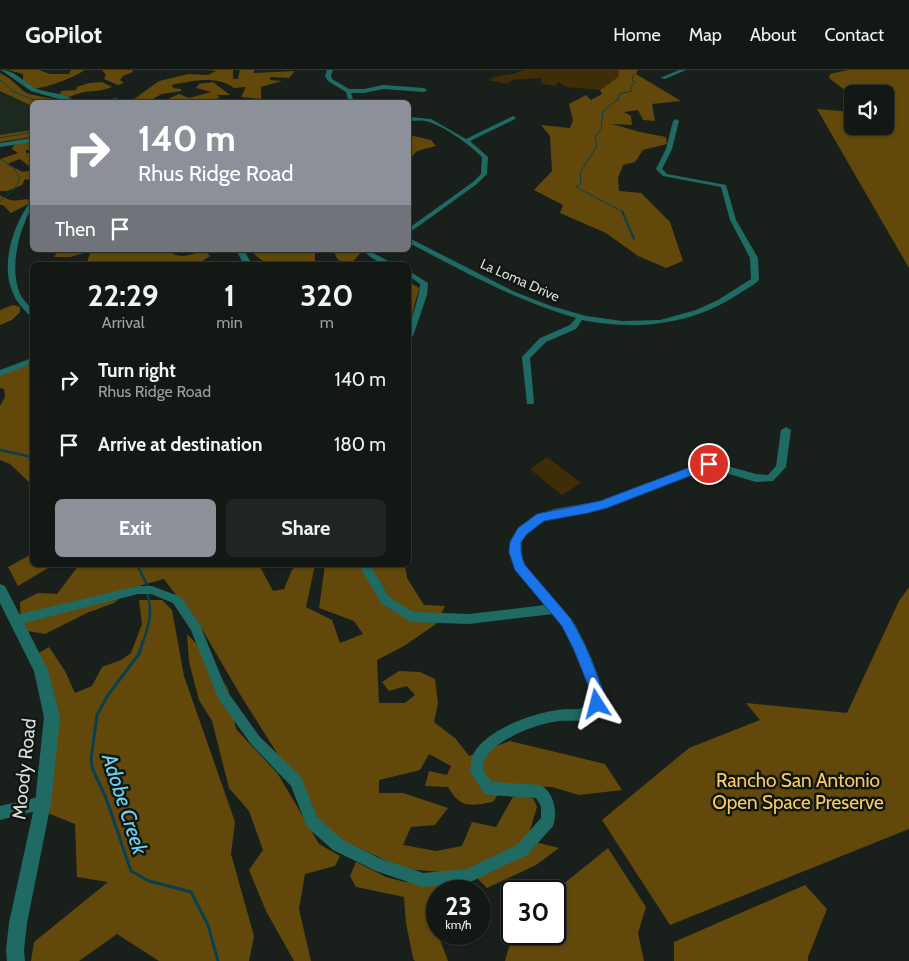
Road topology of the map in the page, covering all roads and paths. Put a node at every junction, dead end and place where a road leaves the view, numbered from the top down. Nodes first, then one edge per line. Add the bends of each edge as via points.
1 (4, 70) edge
2 (330, 70) edge
3 (683, 70) edge
4 (663, 78) dead end
5 (424, 90) dead end
6 (348, 91) junction
7 (69, 100) edge
8 (350, 100) edge
9 (411, 118) edge
10 (513, 118) dead end
11 (676, 121) dead end
12 (30, 140) edge
13 (466, 141) junction
14 (0, 145) edge
15 (30, 206) edge
16 (411, 230) edge
17 (411, 241) edge
18 (369, 252) edge
19 (386, 262) edge
20 (411, 274) edge
21 (30, 310) edge
22 (581, 317) junction
23 (411, 330) edge
24 (30, 362) edge
25 (0, 373) edge
26 (530, 402) dead end
27 (786, 430) dead end
28 (365, 567) edge
29 (0, 590) edge
30 (554, 609) junction
31 (16, 620) junction
32 (43, 803) junction
33 (0, 812) edge
34 (16, 961) edge

1 - 7 street via 35,90
2 - 6 street via 330,80
3 - 4 street
5 - 6 street via 384,87
6 - 8 street
9 - 13 street via 429,120
10 - 13 street
11 - 22 street, La Loma Drive via 669,149 660,166 661,172 724,186 732,196 733,220 754,258 755,280 700,312 670,321 620,325
12 - 14 street
13 - 16 street via 485,157 484,174
15 - 21 street via 18,231 12,266 17,294
17 - 22 street, La Loma Drive via 540,306
18 - 19 street
20 - 23 street via 424,283
22 - 26 street via 573,327 543,340 526,357
24 - 25 street
27 - 30 street via 781,467 770,479 709,464 588,509 541,517 522,531 515,552 519,566
28 - 30 street via 385,600 411,617 469,619
29 - 31 street, Moody Road
30 - 31 street via 567,622 580,649 599,695 597,704 582,715 524,723 488,747 478,759 476,772 489,788 540,792 548,804 548,821 522,850 468,876 423,880 376,864 338,845 312,822 296,782 255,740 222,694 196,628 177,600 152,590 138,590
31 - 32 street, Moody Road via 41,670 52,717
32 - 33 street
32 - 34 street, Moody Road via 18,923

